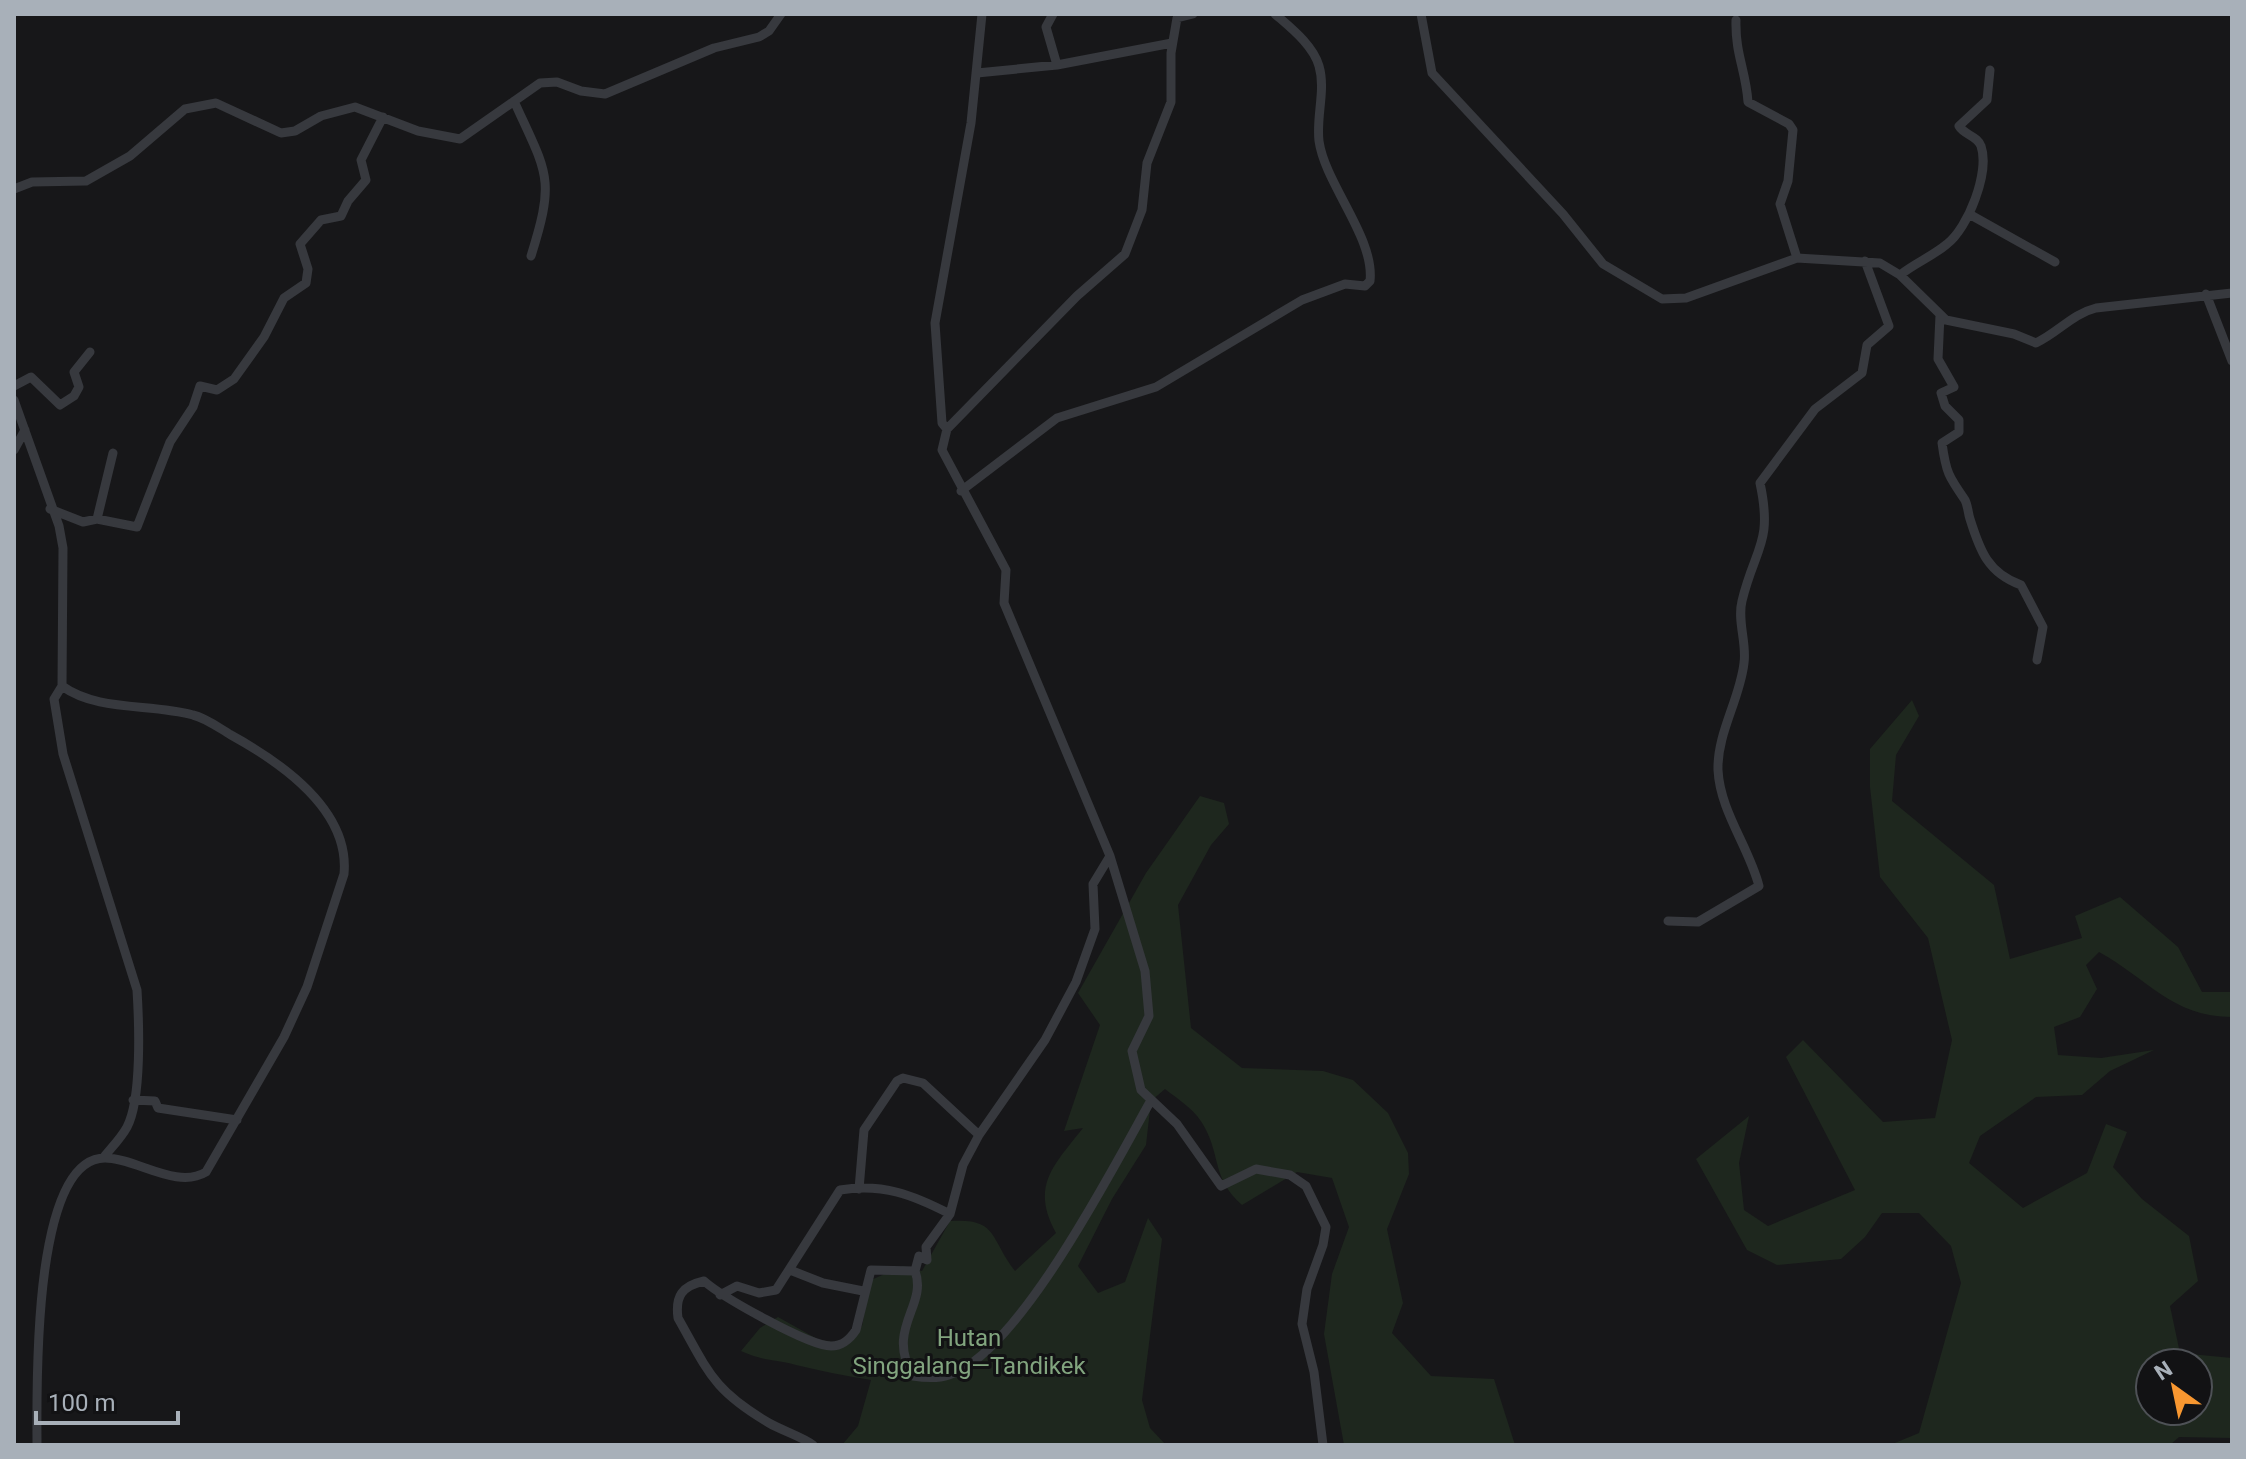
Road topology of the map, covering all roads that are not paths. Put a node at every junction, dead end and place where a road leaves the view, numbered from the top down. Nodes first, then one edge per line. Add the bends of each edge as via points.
1 (781, 14) edge
2 (982, 14) edge
3 (1053, 14) edge
4 (1193, 14) edge
5 (1275, 14) edge
6 (1421, 14) edge
7 (1736, 20) dead end
8 (1172, 43) junction
9 (1057, 65) junction
10 (1990, 70) dead end
11 (977, 73) junction
12 (514, 101) junction
13 (383, 117) junction
14 (14, 189) edge
15 (1969, 214) junction
16 (531, 256) dead end
17 (1797, 258) junction
18 (1865, 261) junction
19 (2055, 262) dead end
20 (1900, 275) junction
21 (2232, 293) edge
22 (2206, 294) junction
23 (1940, 315) junction
24 (90, 352) dead end
25 (2232, 361) edge
26 (14, 386) edge
27 (14, 400) edge
28 (947, 429) junction
29 (25, 430) junction
30 (14, 450) edge
31 (113, 453) dead end
32 (961, 491) junction
33 (50, 509) junction
34 (97, 519) junction
35 (2037, 660) dead end
36 (62, 686) junction
37 (1110, 856) junction
38 (1668, 921) dead end
39 (133, 1100) junction
40 (1150, 1102) junction
41 (237, 1120) junction
42 (979, 1135) junction
43 (104, 1157) junction
44 (859, 1189) junction
45 (950, 1214) junction
46 (790, 1270) junction
47 (915, 1271) junction
48 (863, 1291) junction
49 (720, 1295) junction
50 (37, 1445) edge
51 (813, 1445) edge
52 (1323, 1445) edge

1 - 12 street via 759,37 714,48 605,94 549,81
2 - 11 street
3 - 9 street via 1046,27
4 - 8 street via 1177,18
5 - 32 street via 1319,64 1319,141 1353,220 1370,281 1302,300 1156,387 1057,418
6 - 17 street via 1432,73 1603,264 1662,299 1686,298
7 - 17 street via 1736,55 1745,74 1748,102 1793,130 1780,204
8 - 9 street
8 - 28 street via 1171,102 1147,163 1142,210 1125,254
9 - 11 street
10 - 15 street via 1987,100 1959,126 1982,149 1981,176
11 - 28 street via 935,323 942,423
12 - 13 street via 460,139
12 - 16 street via 548,185
13 - 14 street via 346,108 281,133 227,106 200,106 185,109 130,156 94,178 32,182
13 - 34 street via 361,160 366,180 341,216 321,220 300,244 308,269 306,283 284,298 234,379 217,390 197,389 193,407 170,442 149,491 140,523 129,527
15 - 19 street
15 - 20 street via 1948,243
17 - 18 street
18 - 20 street
18 - 38 street via 1889,326 1867,345 1862,373 1815,409 1760,483 1765,537 1741,604 1744,662 1718,758 1721,790 1759,886 1698,922
20 - 23 street
21 - 22 street
22 - 23 street via 2077,313 2036,343
22 - 25 street
23 - 35 street via 1938,359 1954,387 1941,393 1959,420 1959,432 1942,443 1945,471 1966,501 1987,561 2000,579 2021,585 2043,627
24 - 26 street via 74,372 77,392 60,405 31,377
27 - 29 street
28 - 32 street via 942,450
29 - 30 street
29 - 33 street
31 - 34 street
32 - 37 street via 1006,570 1004,603
33 - 34 street via 83,522
33 - 36 street via 63,548
36 - 39 street via 54,699 60,741 137,990
36 - 41 street via 94,701 195,715 254,747 322,806 340,838 344,874 307,987
37 - 40 street via 1145,971 1149,1016 1132,1051 1136,1077
37 - 42 street via 1093,884 1095,929 1076,982 1045,1040
39 - 41 street
39 - 43 street via 128,1126
40 - 47 street via 1070,1245 1002,1336 951,1375 913,1376 904,1360 901,1336 915,1295
40 - 52 street via 1177,1124 1221,1186 1256,1169 1276,1171 1299,1180 1314,1198 1326,1235 1307,1289 1302,1324
41 - 43 street via 206,1172 197,1177
42 - 44 street via 923,1083 903,1078 864,1130
42 - 45 street via 963,1165
43 - 50 street via 79,1168 64,1189 49,1233 37,1372
44 - 45 street via 912,1194
44 - 46 street via 840,1190
45 - 47 street via 926,1247 927,1260 919,1256
46 - 48 street
46 - 49 street via 767,1294 737,1286
47 - 48 street via 871,1270
48 - 49 street via 856,1330 841,1344 830,1346
49 - 51 street via 704,1281 690,1284 676,1304 678,1318 711,1376 733,1402

